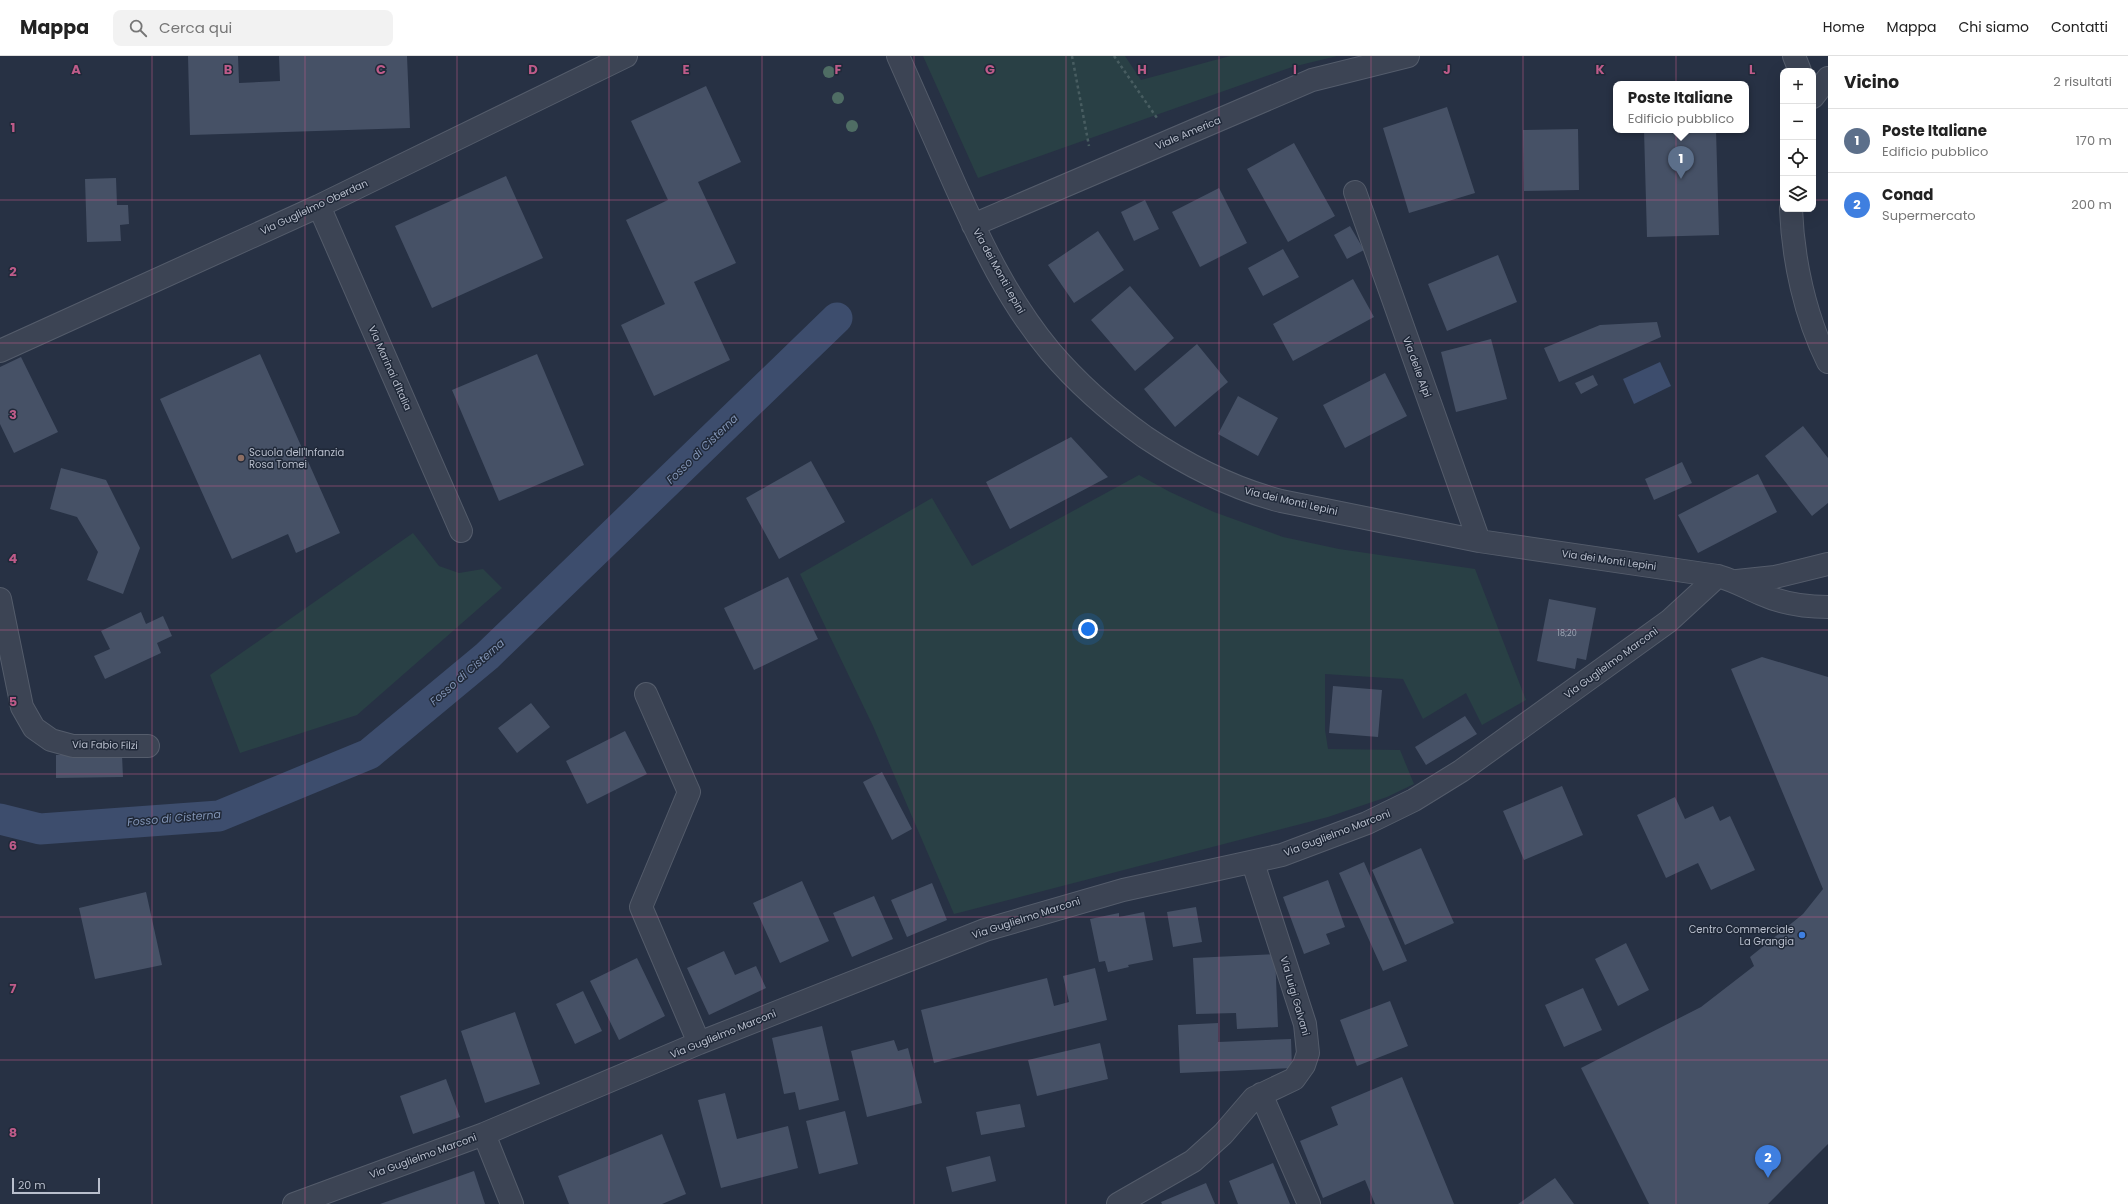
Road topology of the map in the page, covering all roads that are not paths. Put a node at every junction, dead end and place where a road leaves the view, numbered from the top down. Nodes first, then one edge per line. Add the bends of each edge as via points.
1 (626, 56) edge
2 (898, 56) edge
3 (1408, 56) edge
4 (1794, 56) edge
5 (1799, 68) edge
6 (1828, 78) edge
7 (1816, 93) edge
8 (1355, 192) dead end
9 (319, 206) junction
10 (1790, 212) edge
11 (973, 225) junction
12 (0, 351) edge
13 (1828, 362) edge
14 (461, 531) dead end
15 (1479, 541) junction
16 (1828, 564) edge
17 (1728, 579) junction
18 (0, 599) edge
19 (1828, 607) edge
20 (646, 694) dead end
21 (148, 746) dead end
22 (1253, 863) junction
23 (699, 1043) junction
24 (1261, 1094) junction
25 (484, 1134) junction
26 (1124, 1202) edge
27 (294, 1204) edge
28 (512, 1204) edge
29 (1309, 1204) edge

1 - 9 street, Via Guglielmo Oberdan
2 - 11 street, Via dei Monti Lepini
3 - 11 street, Viale America via 1312,80
4 - 5 street
6 - 7 street
8 - 15 street, Via delle Alpi
9 - 12 street, Via Guglielmo Oberdan
9 - 14 street, Via Marinai d'Italia
10 - 13 street via 1799,275 1812,322
11 - 15 street, Via dei Monti Lepini via 1011,296 1049,350 1089,392 1131,427 1167,452 1216,479 1257,495
15 - 17 street, Via dei Monti Lepini
16 - 17 street, Via dei Monti Lepini via 1776,577
17 - 19 street, Via dei Monti Lepini via 1783,601 1805,606
17 - 22 street, Via Guglielmo Marconi via 1438,787 1367,823
18 - 21 street, Via Fabio Filzi via 22,707 34,728 51,740 73,746
20 - 23 street via 690,792 641,907
22 - 23 street, Via Guglielmo Marconi via 1123,890 999,926
22 - 24 street, Via Luigi Galvani via 1308,1039 1308,1053 1302,1070 1294,1079
23 - 25 street, Via Guglielmo Marconi
24 - 26 street, Via Luigi Galvani via 1247,1105 1204,1152 1181,1169
24 - 29 street
25 - 27 street, Via Guglielmo Marconi
25 - 28 street

